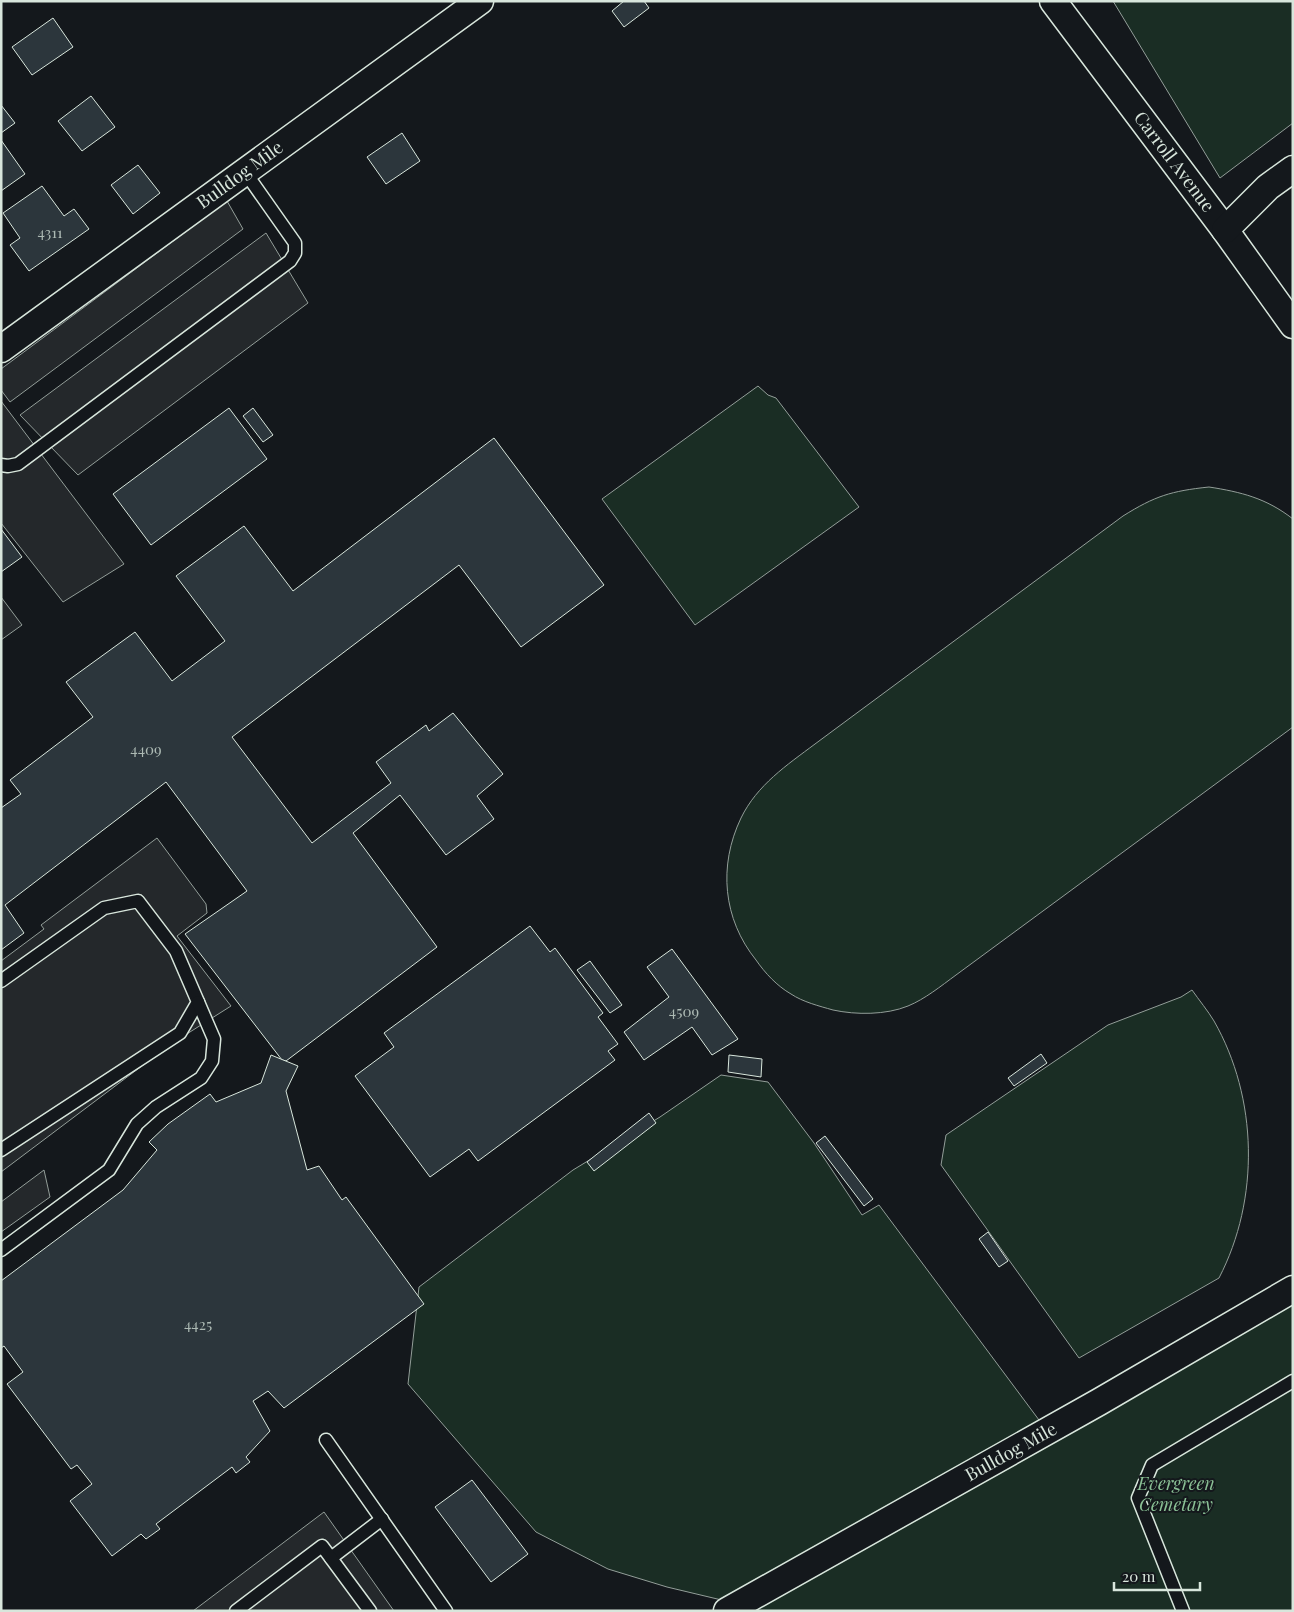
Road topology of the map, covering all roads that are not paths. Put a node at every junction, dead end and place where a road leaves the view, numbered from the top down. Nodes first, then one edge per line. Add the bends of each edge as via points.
1 (480, 1) edge
2 (1053, 1) edge
3 (1293, 169) edge
4 (245, 172) junction
5 (1225, 230) junction
6 (1293, 325) edge
7 (1, 350) edge
8 (1, 465) edge
9 (1, 981) edge
10 (198, 1002) junction
11 (1, 1150) edge
12 (1, 1250) edge
13 (1293, 1289) edge
14 (1293, 1381) edge
15 (326, 1440) dead end
16 (382, 1519) junction
17 (331, 1558) junction
18 (236, 1611) edge
19 (370, 1611) edge
20 (446, 1611) edge
21 (727, 1611) edge
22 (1183, 1611) edge

1 - 4 street, Bulldog Mile
2 - 5 street, Carroll Avenue
3 - 5 street via 1268,187
4 - 7 street, Bulldog Mile
4 - 8 lane via 295,243 295,253 290,261 18,464
5 - 6 street, Carroll Avenue
9 - 10 lane via 104,908 138,901 176,951
10 - 11 lane via 180,1033
10 - 12 lane via 214,1039 212,1060 201,1078 156,1107 137,1124 109,1170
13 - 21 street, Bulldog Mile
14 - 22 lane via 1152,1465 1138,1498
15 - 16 lane
16 - 17 lane
16 - 20 lane
17 - 18 lane via 322,1546
17 - 19 lane

